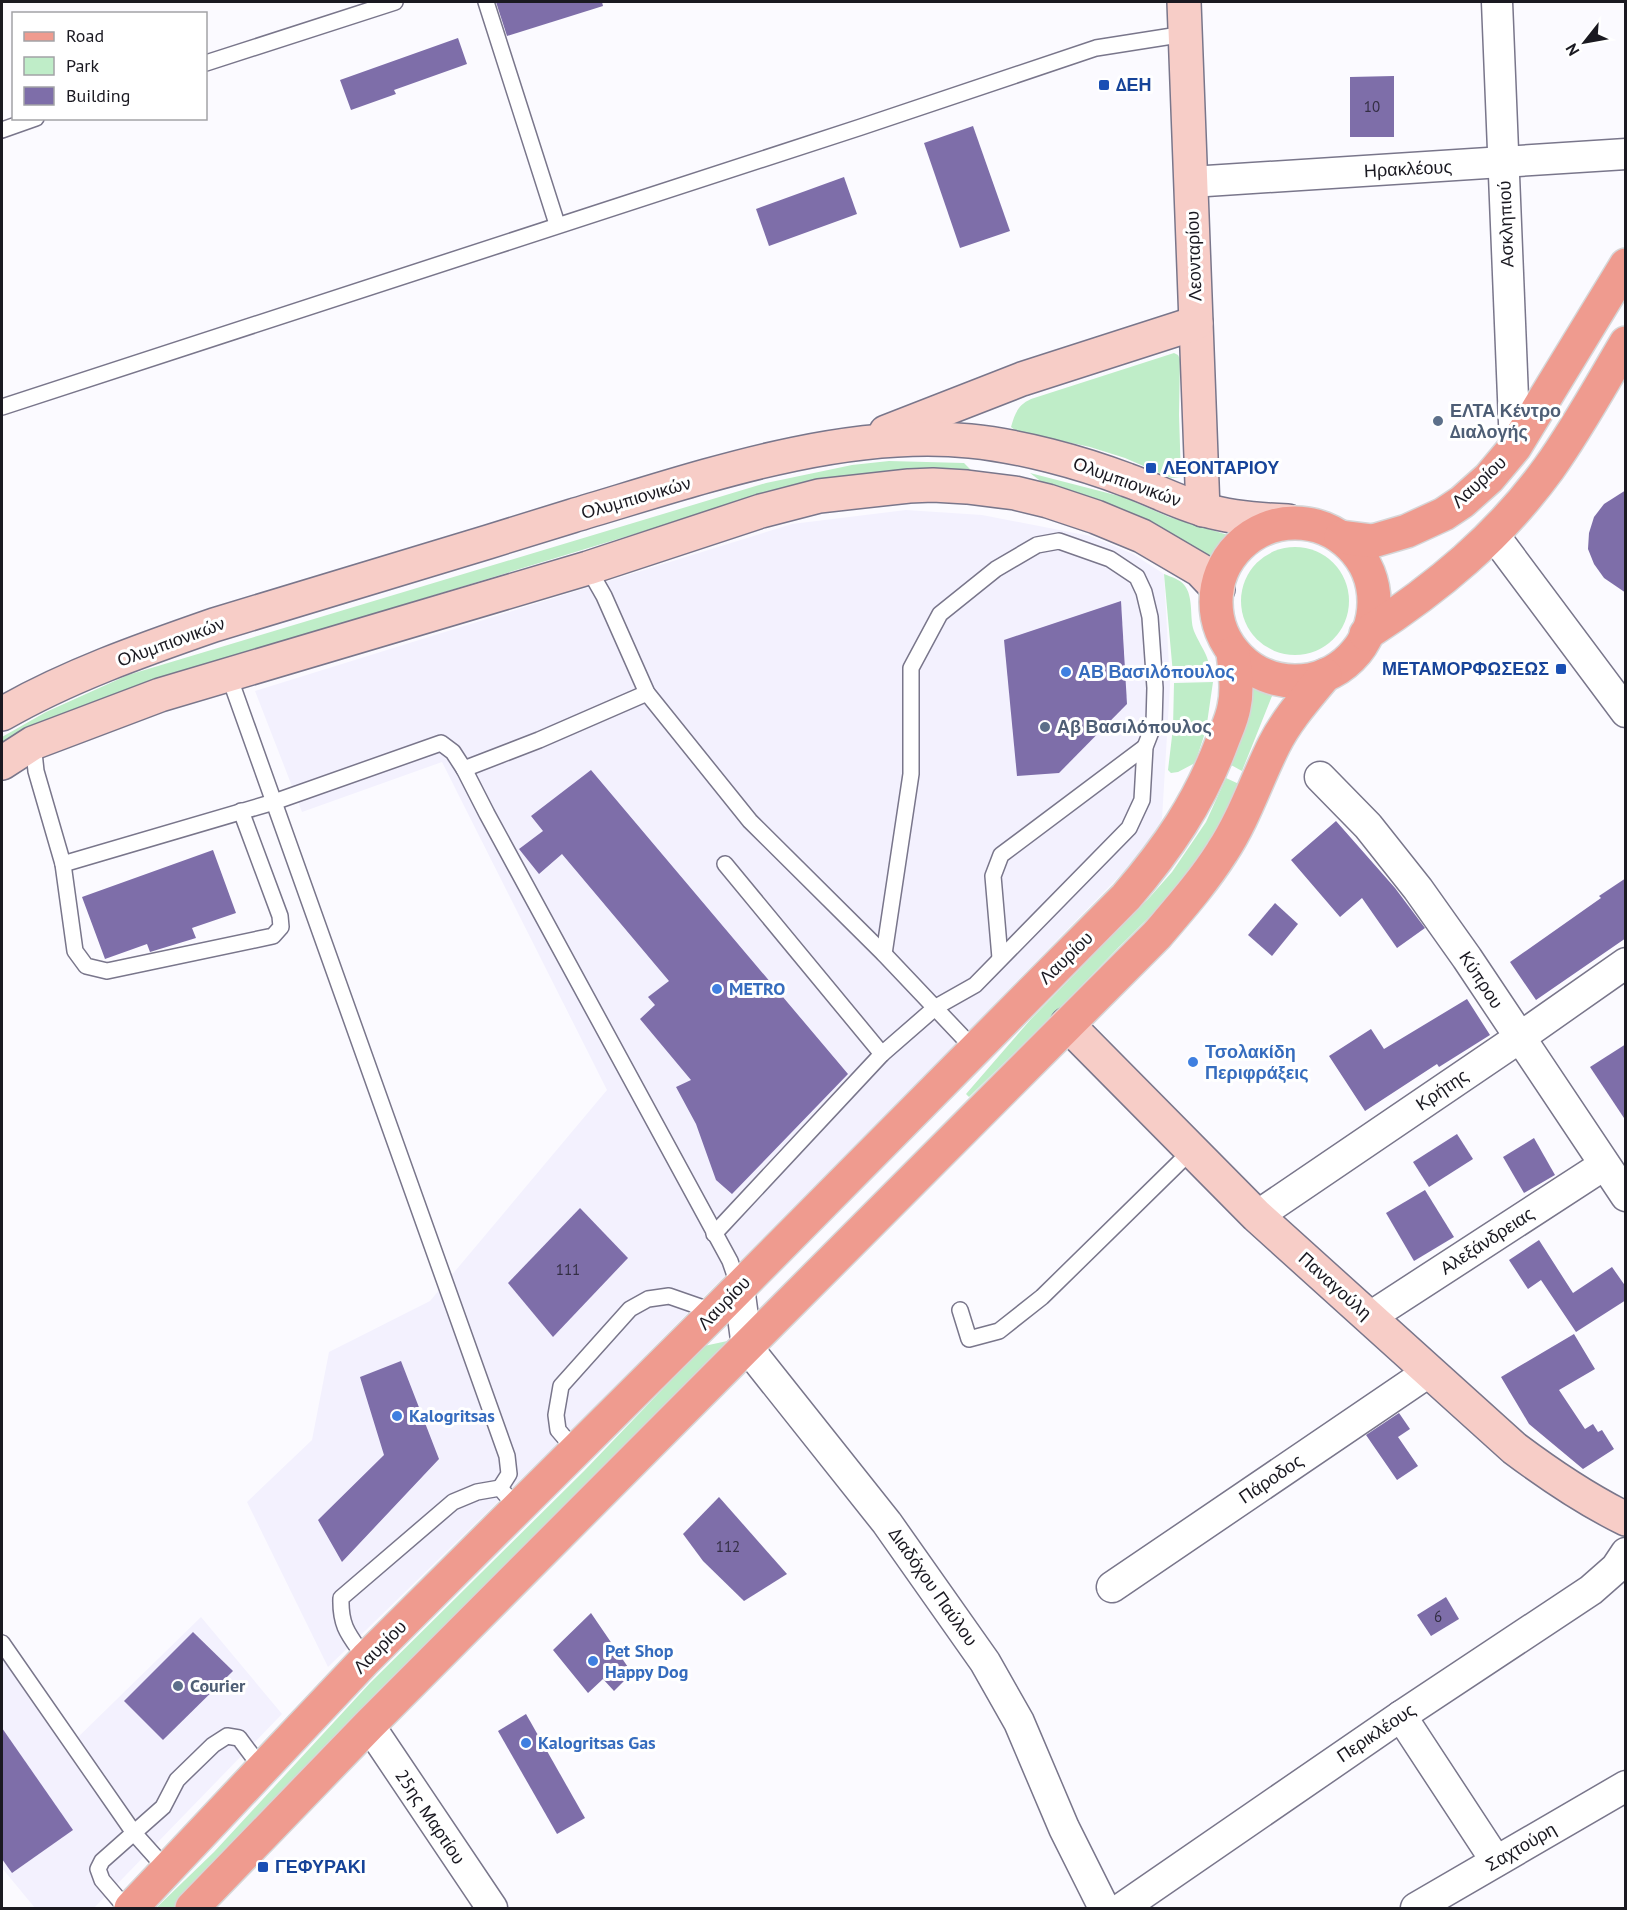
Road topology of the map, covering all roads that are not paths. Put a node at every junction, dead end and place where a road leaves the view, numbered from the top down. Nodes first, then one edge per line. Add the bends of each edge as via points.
1 (396, 2) edge
2 (486, 2) edge
3 (1184, 2) edge
4 (1497, 2) edge
5 (1185, 34) junction
6 (207, 63) edge
7 (30, 120) edge
8 (2, 130) edge
9 (1626, 154) edge
10 (1503, 163) junction
11 (1191, 182) junction
12 (557, 225) junction
13 (1626, 266) edge
14 (1196, 323) junction
15 (1626, 343) edge
16 (1022, 379) junction
17 (2, 407) edge
18 (862, 441) junction
19 (997, 445) junction
20 (1515, 447) junction
21 (1015, 493) junction
22 (1203, 510) junction
23 (1288, 521) junction
24 (1493, 534) junction
25 (1341, 537) junction
26 (588, 568) junction
27 (1218, 589) junction
28 (1366, 634) junction
29 (1233, 652) junction
30 (1325, 675) junction
31 (229, 676) junction
32 (647, 693) junction
33 (1626, 712) edge
34 (2, 714) edge
35 (33, 743) junction
36 (1145, 747) junction
37 (2, 763) edge
38 (464, 769) junction
39 (1320, 777) dead end
40 (273, 802) junction
41 (241, 811) junction
42 (63, 864) junction
43 (725, 864) dead end
44 (884, 954) junction
45 (1000, 958) junction
46 (1626, 963) edge
47 (936, 1007) junction
48 (1067, 1024) junction
49 (1519, 1038) junction
50 (975, 1050) junction
51 (882, 1054) junction
52 (1192, 1150) junction
53 (1604, 1165) junction
54 (1626, 1196) edge
55 (1257, 1216) junction
56 (714, 1234) junction
57 (739, 1287) junction
58 (960, 1310) dead end
59 (715, 1312) junction
60 (1370, 1317) junction
61 (747, 1347) junction
62 (1430, 1371) junction
63 (576, 1451) junction
64 (509, 1498) junction
65 (1626, 1519) edge
66 (1626, 1553) edge
67 (1112, 1587) dead end
68 (2, 1643) edge
69 (366, 1659) junction
70 (1401, 1716) junction
71 (369, 1725) junction
72 (263, 1770) junction
73 (1626, 1786) edge
74 (134, 1833) junction
75 (1496, 1861) junction
76 (168, 1871) junction
77 (126, 1908) edge
78 (131, 1908) edge
79 (192, 1908) edge
80 (492, 1908) edge
81 (1107, 1908) edge
82 (1416, 1908) edge

1 - 6 lane
2 - 12 lane
3 - 5 main road, Λεονταρίου
4 - 10 street, Ασκληπιού
5 - 11 main road, Λεονταρίου
5 - 12 lane via 1095,48
7 - 8 lane
9 - 10 street, Ηρακλέους
10 - 11 street, Ηρακλέους
10 - 20 street, Ασκληπιού
11 - 14 main road, Λεονταρίου
12 - 17 lane
13 - 20 main road, Λαυρίου
14 - 16 main road
14 - 22 main road, Λεονταρίου
15 - 24 main road, Λαυρίου via 1549,468
16 - 18 main road
16 - 19 main road via 998,405
18 - 19 main road, Ολυμπιονικών via 930,439
18 - 34 main road, Ολυμπιονικών via 772,459 666,488 214,625 137,652
19 - 21 main road
19 - 22 main road, Ολυμπιονικών via 1124,478
20 - 25 main road, Λαυρίου via 1489,477 1444,514 1373,541
21 - 26 main road via 933,485 819,496 761,510
21 - 27 main road via 1073,508 1142,536 1200,570
22 - 23 main road, Ολυμπιονικών via 1243,519
23 - 25 main road, Λαυρίου via 1308,522
23 - 27 main road, Λαυρίου via 1244,542 1227,563
24 - 28 main road, Λαυρίου via 1438,585
24 - 33 street
25 - 28 main road, Λαυρίου via 1366,567 1374,591
26 - 31 main road
26 - 32 lane
27 - 29 main road, Λαυρίου via 1217,615
28 - 30 main road, Λαυρίου via 1350,659
29 - 30 main road, Λαυρίου via 1246,666 1274,681 1293,684
29 - 50 main road, Λαυρίου via 1234,707 1201,794 1185,821 1126,897
30 - 48 main road, Λαυρίου via 1287,723 1223,852 1191,896
31 - 35 main road via 160,694
31 - 40 lane
32 - 38 lane
32 - 44 lane via 750,821
35 - 37 main road
35 - 42 lane via 36,771
36 - 44 lane via 1154,724 1155,688 1150,617 1137,577 1110,559 1059,541 1036,545 996,569 940,614 911,668 911,774
36 - 45 lane via 1142,800 1130,828
36 - 45 lane via 1001,855 993,876
38 - 40 lane via 453,752 441,743
38 - 56 lane
39 - 49 street, Κύπρου via 1396,860
40 - 41 lane
40 - 64 lane via 507,1456
41 - 42 lane
41 - 42 lane via 280,916 281,927 273,936 107,971 86,966 75,951
43 - 51 lane
44 - 47 lane
45 - 47 lane via 975,984
46 - 49 street, Κρήτης
47 - 50 lane
47 - 51 lane
48 - 52 main road, Παναγούλη
48 - 61 main road, Λαυρίου
49 - 53 street, Κύπρου
49 - 55 street, Κρήτης
50 - 57 main road, Λαυρίου
51 - 56 lane
52 - 55 main road, Παναγούλη
52 - 58 lane via 1042,1297 999,1331 969,1339
53 - 54 street, Κύπρου
53 - 60 street, Αλεξάνδρειας
55 - 60 main road, Παναγούλη
56 - 57 lane
57 - 59 main road, Λαυρίου
57 - 61 street
59 - 63 main road, Λαυρίου
59 - 63 lane via 669,1296 648,1299 630,1309 561,1386 556,1415 558,1430
60 - 62 main road, Παναγούλη
61 - 71 main road, Λαυρίου
61 - 81 street, Διαδόχου Παύλου via 888,1522 985,1662 1019,1722 1064,1828
62 - 65 main road, Παναγούλη via 1549,1475
62 - 67 street, Πάροδος
63 - 64 main road, Λαυρίου
64 - 69 main road, Λαυρίου
64 - 69 lane via 477,1492 453,1502 341,1598 340,1616 346,1631
66 - 70 street, Περικλέους via 1616,1568 1591,1590
68 - 74 lane
69 - 72 main road, Λαυρίου
70 - 75 street
70 - 81 street, Περικλέους
71 - 79 main road, Λαυρίου
71 - 80 street, 25ης Μαρτίου
72 - 74 lane via 239,1738 227,1736 177,1780 163,1807
72 - 76 main road, Λαυρίου
73 - 75 street, Σαχτούρη
74 - 76 lane
74 - 77 lane via 98,1869 102,1880
75 - 82 street, Σαχτούρη
76 - 78 main road, Λαυρίου

